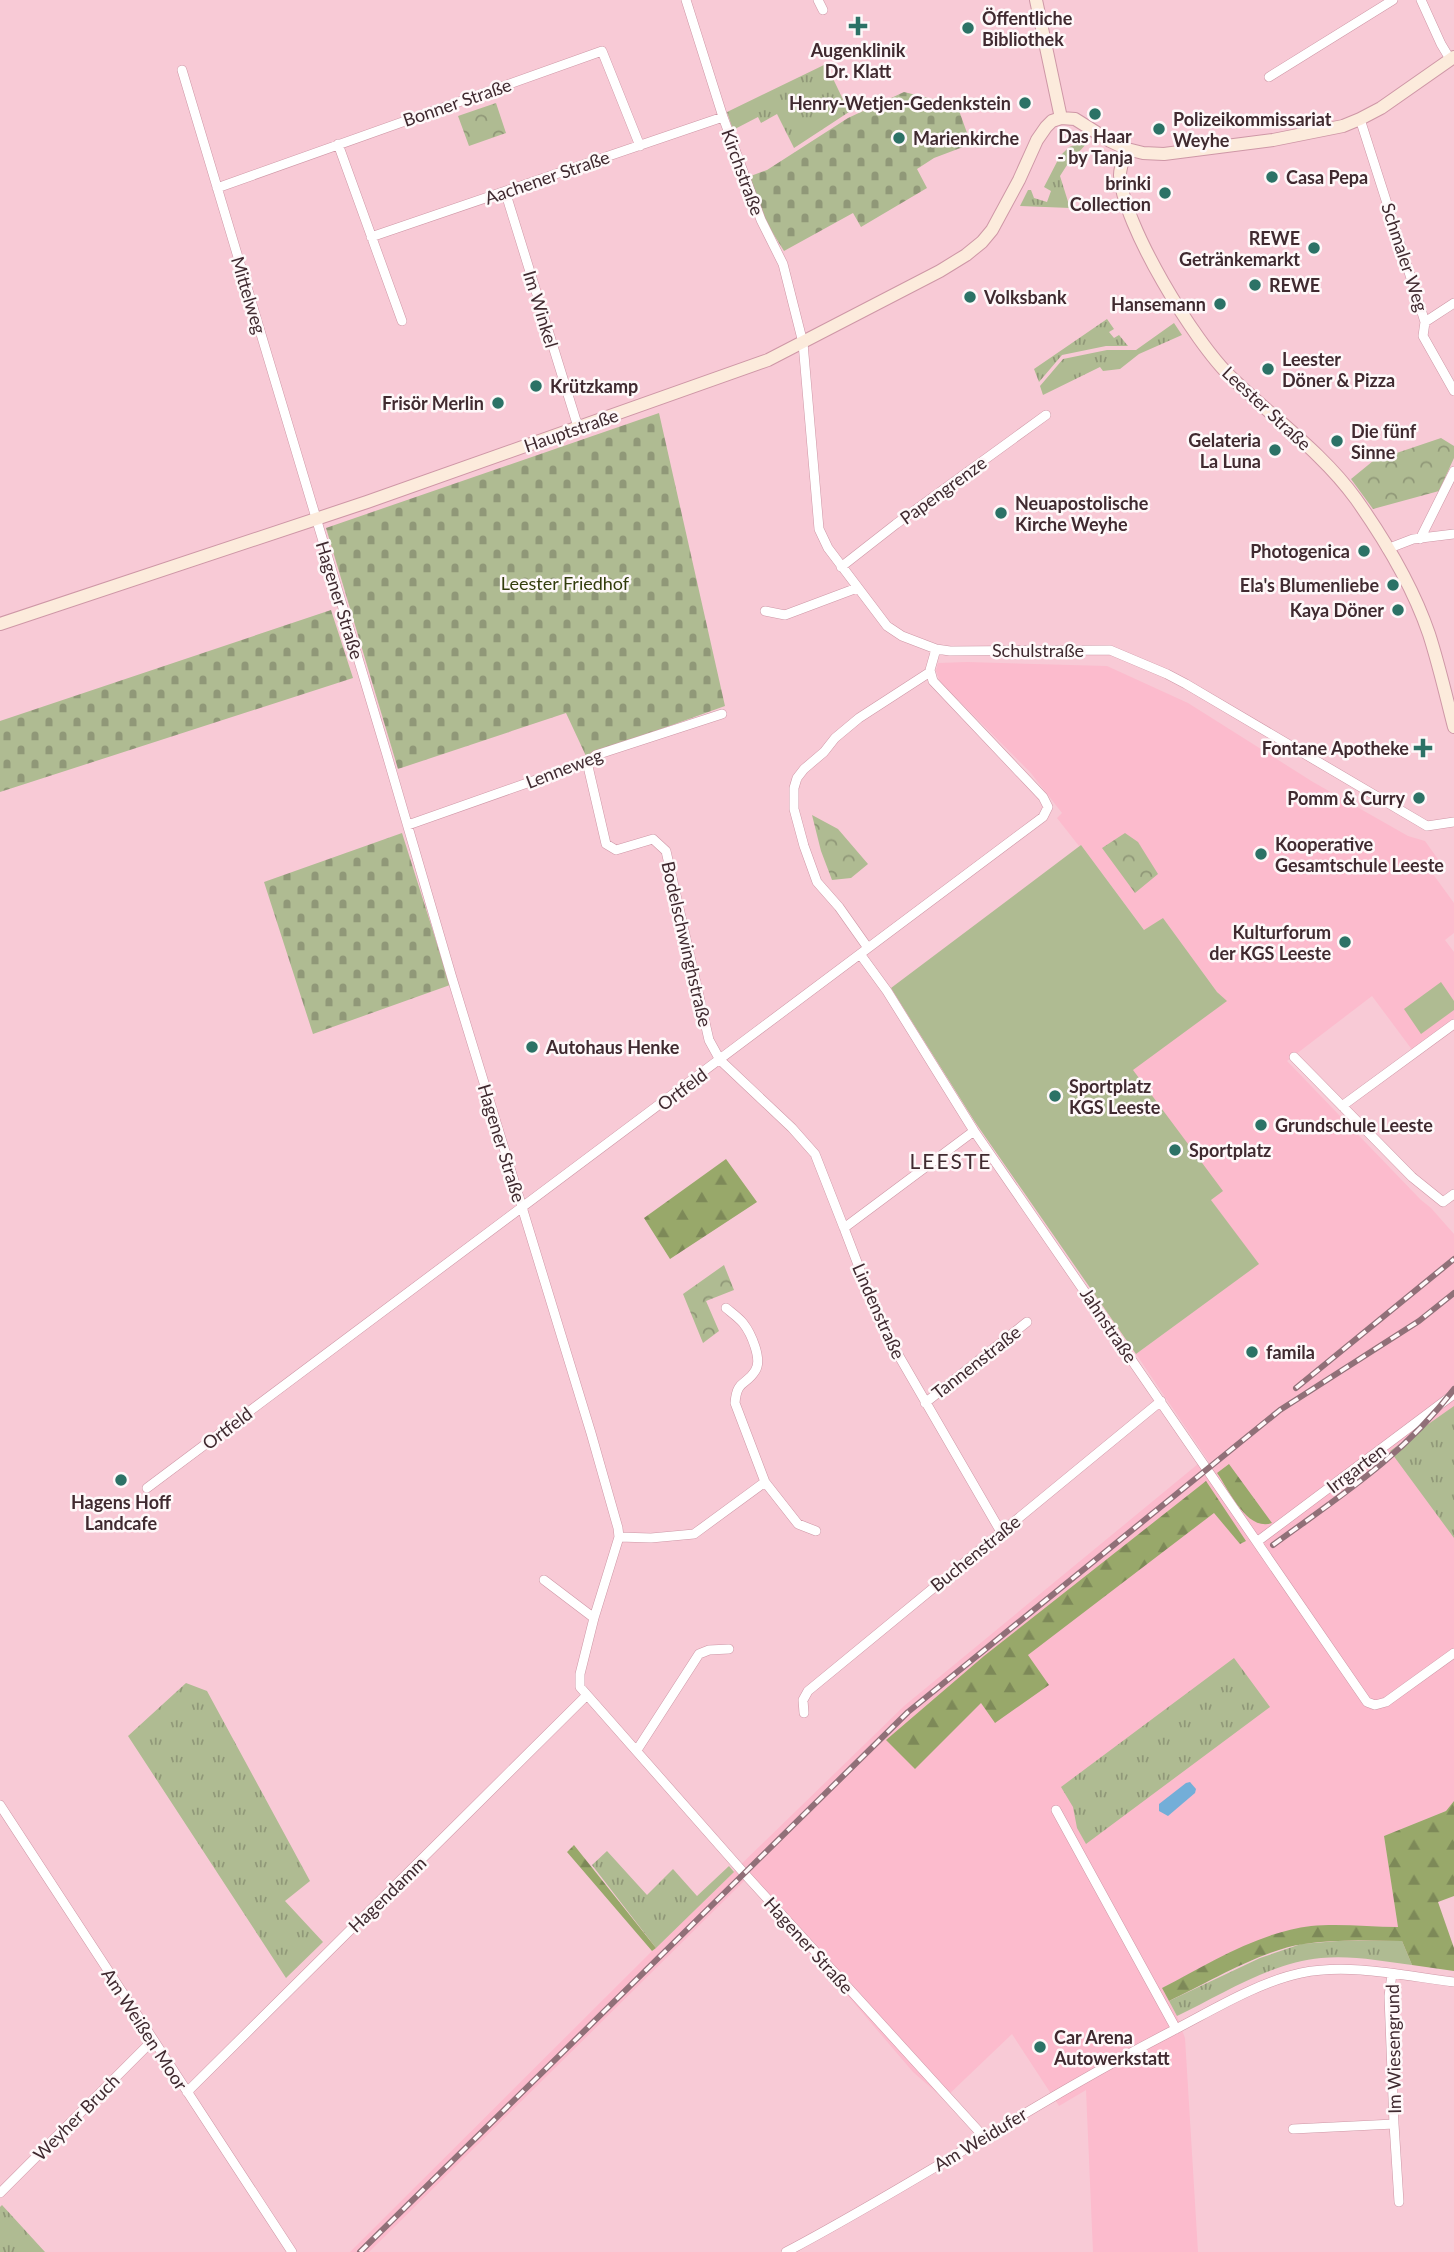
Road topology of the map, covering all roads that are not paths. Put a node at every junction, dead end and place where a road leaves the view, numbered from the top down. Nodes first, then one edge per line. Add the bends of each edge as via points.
1 (686, 0) edge
2 (818, 0) edge
3 (1036, 0) edge
4 (1393, 0) edge
5 (1421, 0) edge
6 (822, 10) dead end
7 (1452, 58) edge
8 (182, 70) dead end
9 (1269, 77) dead end
10 (723, 117) junction
11 (1061, 118) junction
12 (1360, 119) junction
13 (338, 144) junction
14 (640, 146) junction
15 (1127, 149) junction
16 (217, 188) junction
17 (505, 191) junction
18 (371, 237) junction
19 (1454, 303) edge
20 (402, 321) dead end
21 (1425, 322) junction
22 (803, 343) junction
23 (1454, 391) edge
24 (1046, 415) dead end
25 (578, 427) junction
26 (1454, 471) edge
27 (316, 519) junction
28 (1454, 534) edge
29 (1420, 539) junction
30 (1387, 549) junction
31 (841, 567) junction
32 (857, 589) junction
33 (765, 611) dead end
34 (0, 624) edge
35 (936, 649) junction
36 (930, 672) junction
37 (722, 713) dead end
38 (1454, 727) edge
39 (587, 762) junction
40 (1454, 821) edge
41 (408, 825) junction
42 (864, 951) junction
43 (1454, 1024) edge
44 (1294, 1057) dead end
45 (720, 1060) junction
46 (1342, 1106) junction
47 (974, 1131) junction
48 (1454, 1194) edge
49 (522, 1208) junction
50 (844, 1228) junction
51 (726, 1308) dead end
52 (1027, 1322) dead end
53 (1454, 1394) edge
54 (1161, 1401) junction
55 (925, 1403) junction
56 (765, 1482) junction
57 (146, 1488) dead end
58 (817, 1531) dead end
59 (1001, 1532) junction
60 (619, 1537) junction
61 (1258, 1541) junction
62 (544, 1580) dead end
63 (594, 1618) junction
64 (729, 1649) dead end
65 (1454, 1653) edge
66 (586, 1695) junction
67 (804, 1713) dead end
68 (637, 1750) junction
69 (0, 1805) edge
70 (1056, 1810) dead end
71 (1391, 1974) junction
72 (1454, 1982) edge
73 (1176, 2029) junction
74 (152, 2041) junction
75 (187, 2092) junction
76 (1394, 2124) junction
77 (1293, 2129) dead end
78 (984, 2137) junction
79 (0, 2193) edge
80 (1399, 2202) dead end
81 (292, 2252) edge
82 (786, 2252) edge

1 - 10 street, Kirchstraße
2 - 6 street
3 - 11 main road
4 - 9 street
5 - 7 street
7 - 12 main road
8 - 16 street, Mittelweg
10 - 14 street, Aachener Straße
10 - 22 street, Kirchstraße via 761,220 783,264
11 - 15 main road via 1075,119
11 - 22 main road, Hauptstraße via 1052,121 1037,140 1002,214 966,256
12 - 15 main road via 1248,144 1164,154
12 - 21 street, Schmaler Weg
13 - 14 street, Bonner Straße via 602,51
13 - 16 street, Bonner Straße
13 - 18 street
14 - 17 street, Aachener Straße
15 - 30 main road, Leester Straße via 1120,174 1122,191 1140,242 1179,306 1229,375 1316,454 1355,497
16 - 27 street, Mittelweg
17 - 18 street, Aachener Straße
17 - 25 street, Im Winkel
18 - 20 street
19 - 21 street
21 - 23 street, Schmaler Weg via 1423,336
22 - 25 main road, Hauptstraße via 768,360
22 - 31 street, Schulstraße via 819,530
24 - 31 street, Papengrenze
25 - 27 main road, Hauptstraße
26 - 29 street
27 - 34 main road, Hauptstraße
27 - 41 street, Hagener Straße
28 - 29 street
29 - 30 street
30 - 38 main road, Leester Straße via 1429,634
31 - 32 street, Schulstraße
32 - 33 street via 785,615
32 - 35 street, Schulstraße via 887,626
35 - 36 street
35 - 40 street, Schulstraße via 1110,650 1177,679 1427,826
36 - 42 street, Jahnstraße via 835,738 804,769 794,788 794,808 817,882 839,907
36 - 42 street, Ortfeld via 937,688 1048,807 1043,817
37 - 39 street, Lenneweg via 596,755
39 - 41 street, Lenneweg
39 - 45 street, Bodelschwinghstraße via 606,844 615,850 653,839 666,851 709,1040
41 - 49 street, Hagener Straße
42 - 45 street, Ortfeld
42 - 47 street, Jahnstraße
43 - 46 street
44 - 46 street
45 - 49 street, Ortfeld
45 - 50 street, Lindenstraße via 815,1154
46 - 48 street via 1443,1202
47 - 50 street
47 - 54 street, Jahnstraße
49 - 57 street, Ortfeld
49 - 60 street, Hagener Straße via 592,1433
50 - 55 street, Lindenstraße via 881,1325
51 - 56 street via 744,1324 756,1349 756,1371 743,1381 735,1403
52 - 55 street, Tannenstraße
53 - 61 street, Irrgarten
54 - 59 street, Buchenstraße
54 - 61 street, Jahnstraße
55 - 59 street, Lindenstraße
56 - 58 street via 798,1524
56 - 60 street via 694,1534
59 - 67 street, Buchenstraße via 808,1691
60 - 63 street
61 - 65 street, Jahnstraße via 1367,1702 1386,1702
62 - 63 street
63 - 66 street via 580,1674 580,1688
64 - 68 street via 699,1654
66 - 68 street, Hagener Straße
66 - 75 street, Hagendamm
68 - 78 street, Hagener Straße
69 - 74 street, Am Weißen Moor
70 - 73 street
71 - 72 street, Am Weidufer
71 - 73 street, Am Weidufer via 1354,1970 1301,1973 1263,1986
71 - 76 street, Im Wiesengrund
73 - 78 street, Am Weidufer
74 - 75 street, Am Weißen Moor
74 - 79 street, Weyher Bruch
75 - 81 street, Am Weißen Moor
76 - 77 street, Im Wiesengrund
76 - 80 street, Im Wiesengrund
78 - 82 street, Am Weidufer

